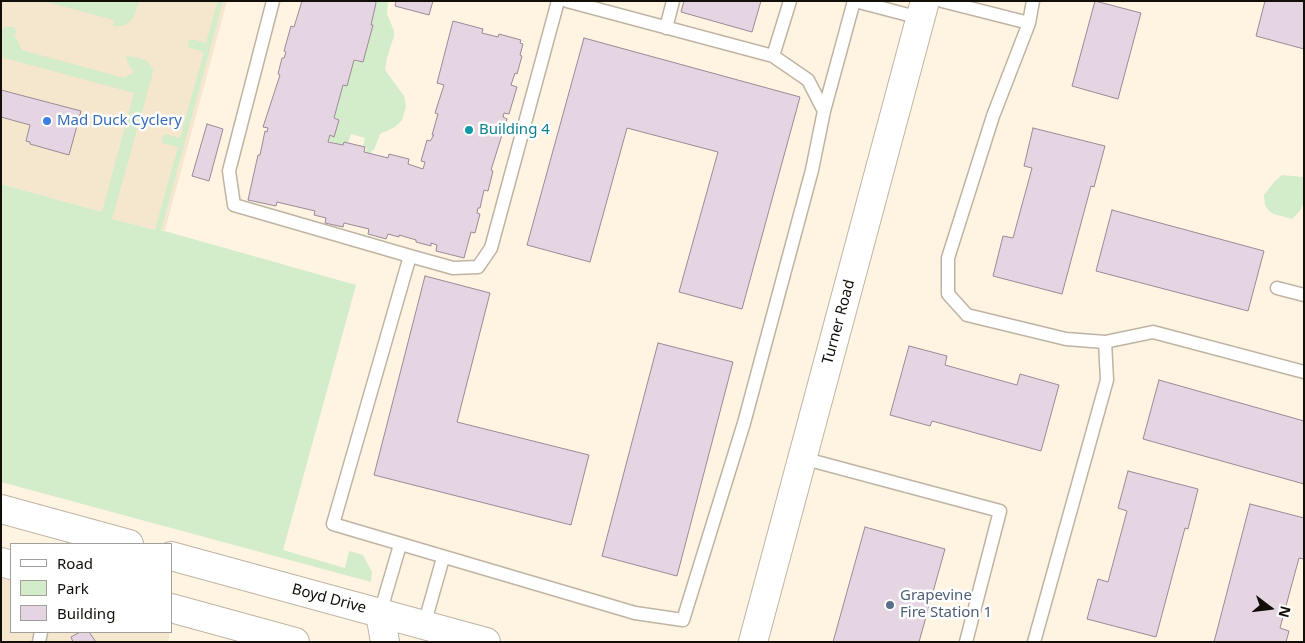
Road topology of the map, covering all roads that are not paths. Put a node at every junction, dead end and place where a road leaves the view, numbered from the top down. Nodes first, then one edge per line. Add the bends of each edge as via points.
1 (273, 1) edge
2 (558, 1) edge
3 (567, 1) edge
4 (673, 1) edge
5 (790, 1) edge
6 (854, 1) edge
7 (942, 1) edge
8 (1033, 1) edge
9 (922, 10) edge
10 (1028, 23) junction
11 (666, 28) junction
12 (773, 56) junction
13 (824, 111) junction
14 (410, 256) junction
15 (1277, 288) dead end
16 (1304, 296) edge
17 (1105, 342) junction
18 (1304, 372) edge
19 (802, 458) junction
20 (1, 509) edge
21 (125, 543) edge
22 (400, 545) junction
23 (172, 556) edge
24 (443, 558) junction
25 (172, 608) edge
26 (380, 613) junction
27 (418, 633) edge
28 (295, 642) edge
29 (385, 642) edge
30 (486, 642) edge
31 (752, 642) edge
32 (966, 642) edge
33 (1034, 642) edge

1 - 14 lane via 228,172 234,206
2 - 14 lane via 492,248 478,267 453,268
3 - 11 lane
4 - 11 lane
5 - 12 lane
6 - 9 lane
6 - 13 lane
7 - 10 lane
8 - 10 lane
9 - 19 street, Turner Road
10 - 17 lane via 993,116 948,258 948,294 967,315 1066,339
11 - 12 lane
12 - 13 lane via 808,80
13 - 24 lane via 812,170 744,423 683,620 635,613
14 - 22 lane via 333,524
15 - 16 lane
17 - 18 lane via 1153,332
17 - 33 lane via 1107,380
19 - 31 street, Turner Road
19 - 32 lane via 1000,511
20 - 21 street
22 - 24 lane
22 - 26 lane
23 - 26 street, Boyd Drive
24 - 27 lane
25 - 28 street
26 - 27 street, Boyd Drive
26 - 29 street
27 - 30 street, Boyd Drive

